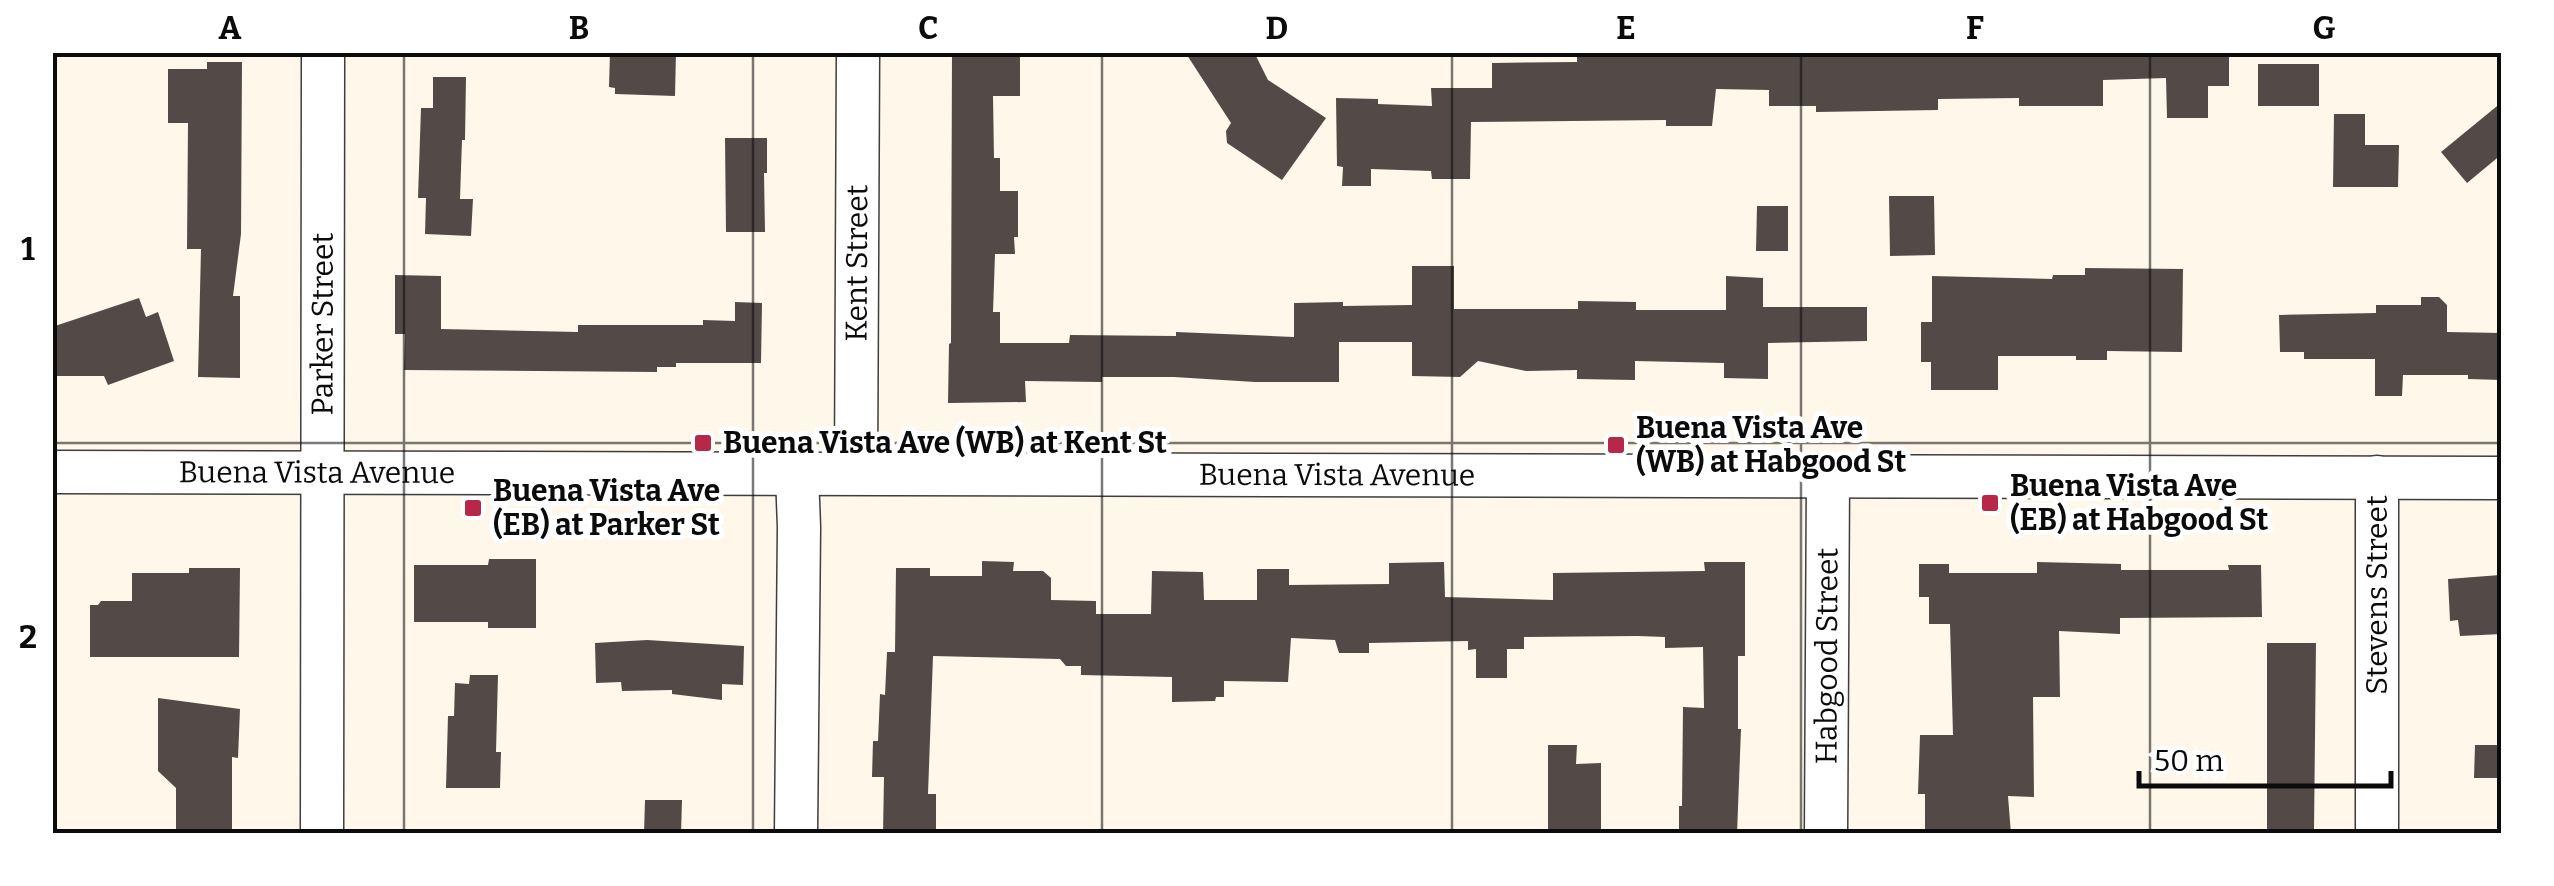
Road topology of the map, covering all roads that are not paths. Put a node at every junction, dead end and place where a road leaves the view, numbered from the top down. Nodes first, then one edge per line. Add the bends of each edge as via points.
1 (323, 52) edge
2 (858, 52) edge
3 (52, 472) edge
4 (322, 473) junction
5 (856, 473) junction
6 (797, 475) junction
7 (2377, 477) junction
8 (1828, 478) junction
9 (2502, 478) edge
10 (322, 834) edge
11 (796, 834) edge
12 (1826, 834) edge
13 (2377, 834) edge

1 - 4 street, Parker Street
2 - 5 street, Kent Street
3 - 4 street, Buena Vista Avenue
4 - 6 street, Buena Vista Avenue
4 - 10 street, Parker Street
5 - 6 street, Buena Vista Avenue
5 - 8 street, Buena Vista Avenue
6 - 11 street
7 - 8 street, Buena Vista Avenue
7 - 9 street, Buena Vista Avenue
7 - 13 street, Stevens Street
8 - 12 street, Habgood Street

